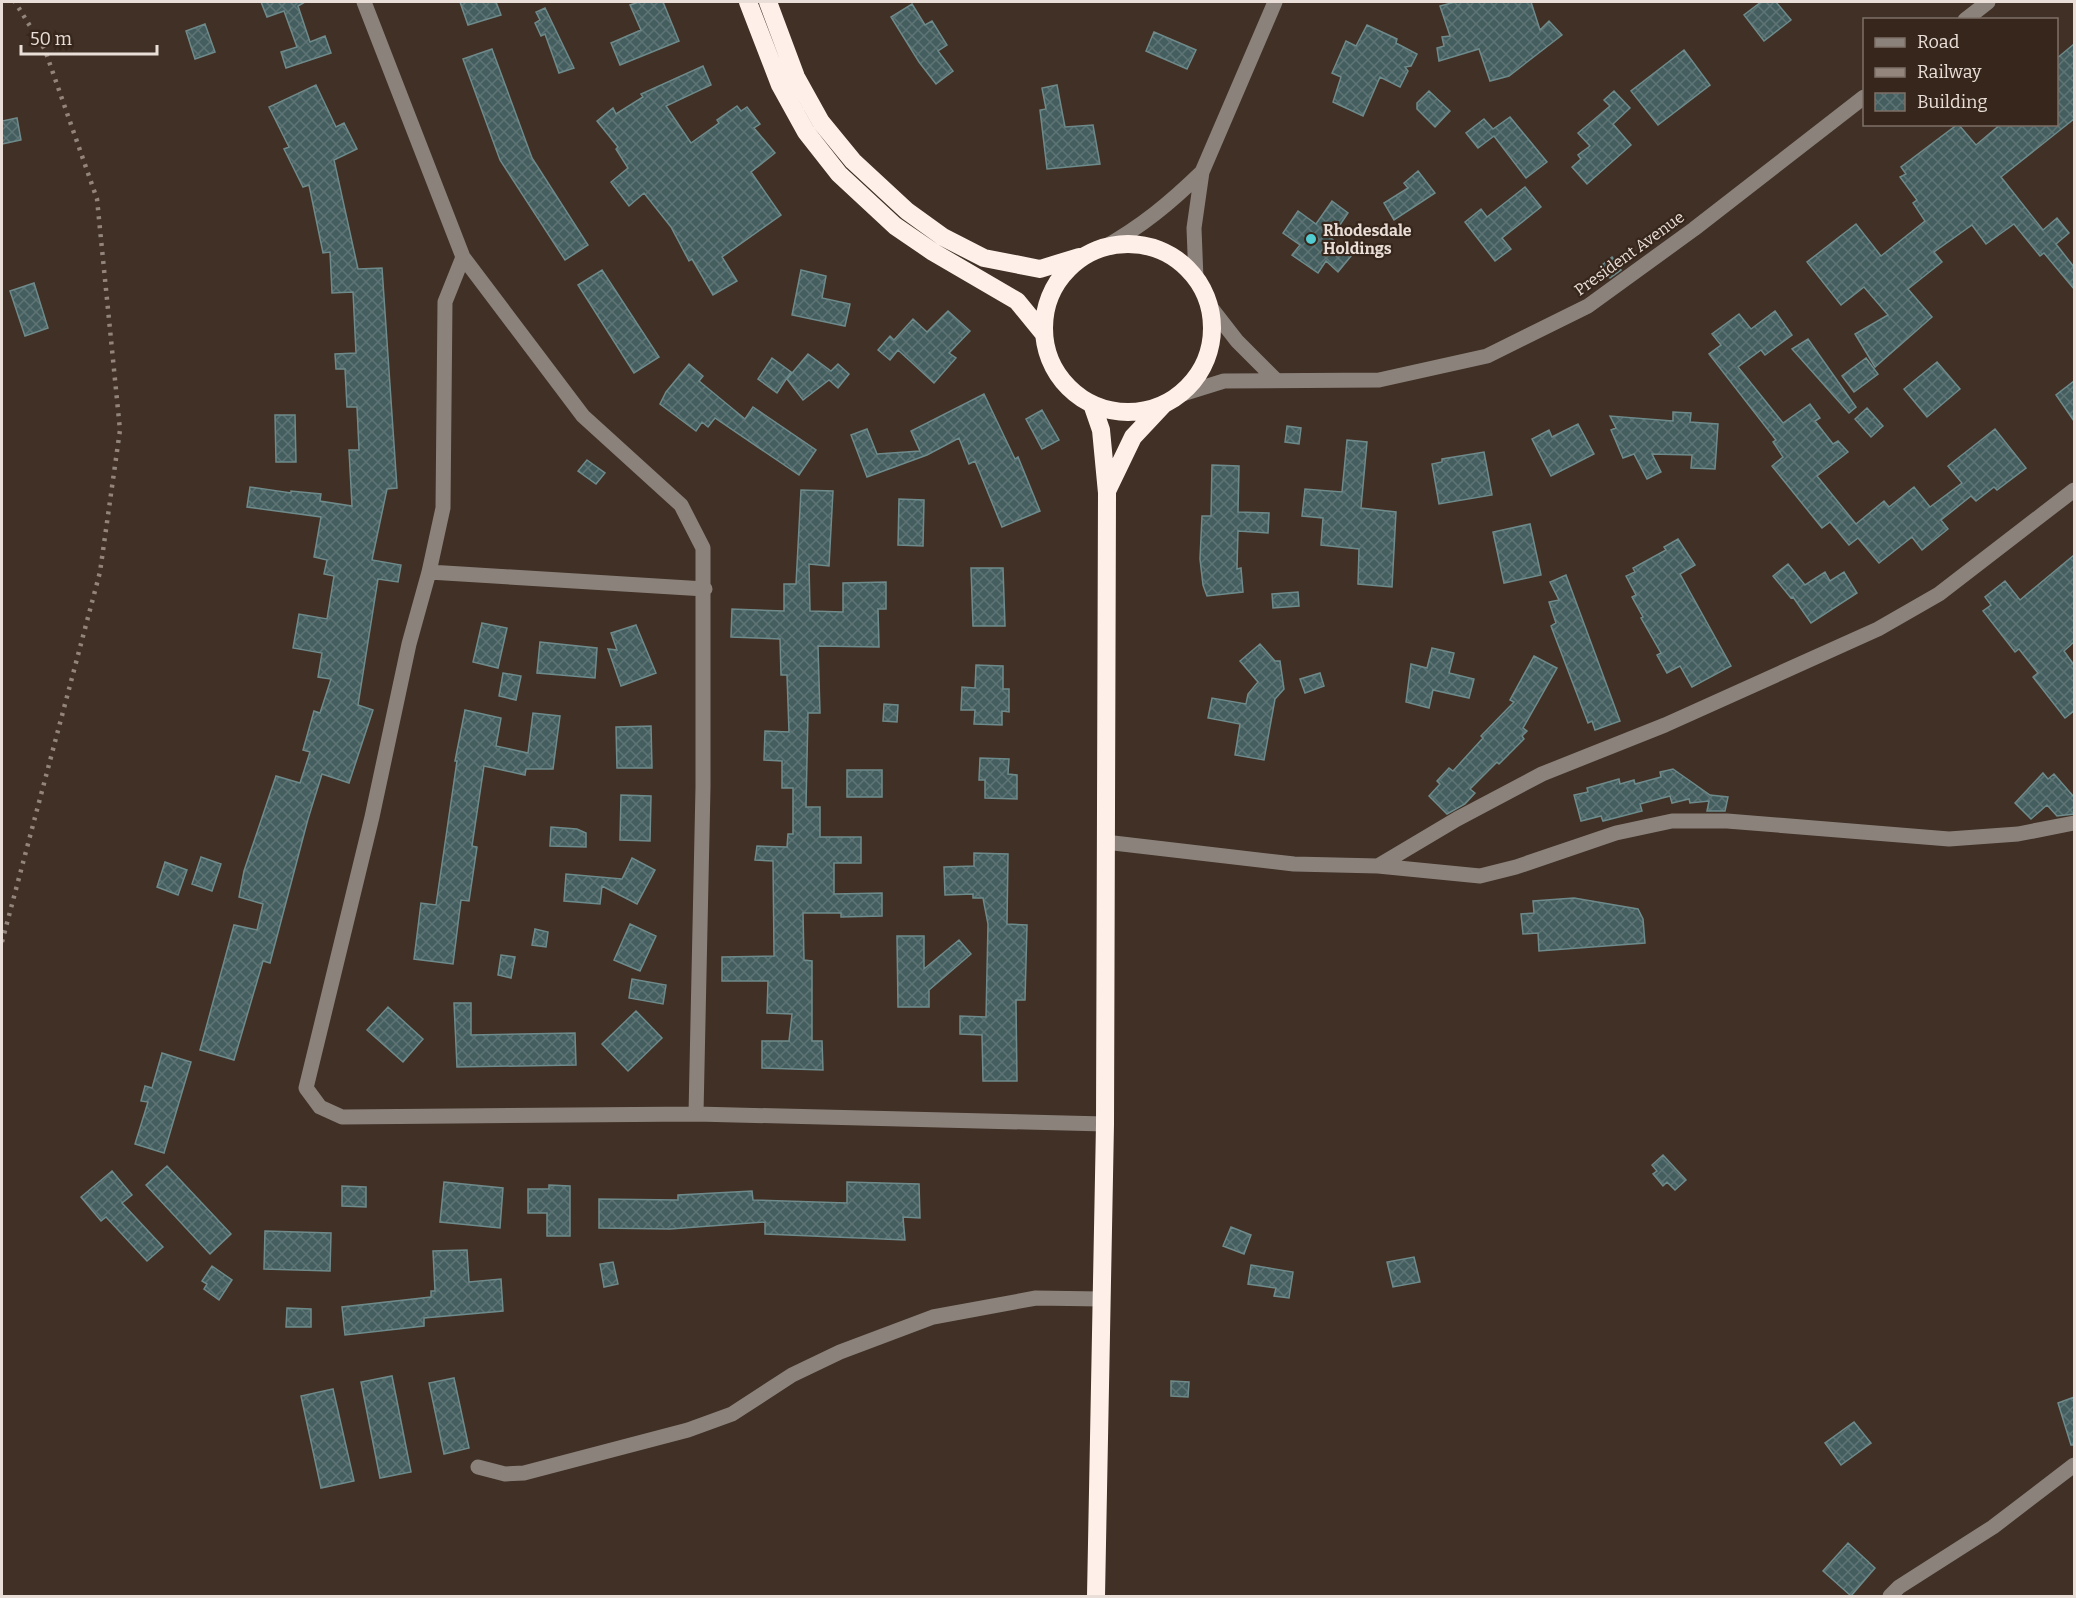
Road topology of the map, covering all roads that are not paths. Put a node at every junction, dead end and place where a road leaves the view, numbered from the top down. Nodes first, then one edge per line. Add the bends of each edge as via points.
1 (364, 2) edge
2 (748, 2) edge
3 (768, 2) edge
4 (1275, 2) edge
5 (1988, 2) edge
6 (1968, 18) edge
7 (1863, 98) edge
8 (1202, 172) junction
9 (1096, 250) junction
10 (464, 257) junction
11 (1196, 279) junction
12 (1209, 305) junction
13 (1044, 334) junction
14 (1276, 380) junction
15 (1179, 395) junction
16 (1092, 404) junction
17 (1163, 405) junction
18 (2074, 490) edge
19 (1107, 493) junction
20 (429, 572) junction
21 (705, 589) junction
22 (2074, 824) edge
23 (1106, 842) junction
24 (1378, 867) junction
25 (696, 1114) junction
26 (1105, 1124) junction
27 (1101, 1299) junction
28 (2074, 1465) edge
29 (478, 1467) dead end
30 (1096, 1596) edge
31 (1890, 1596) edge

1 - 10 street
2 - 13 highway via 780,85 806,132 839,174 924,246 1017,301
3 - 9 highway via 796,77 821,122 853,161 908,211 943,237 984,258 1040,269
4 - 8 street
5 - 6 street
7 - 14 street, President Avenue via 1588,306 1487,356 1379,380
8 - 9 street via 1138,228
8 - 11 street via 1194,228
9 - 11 highway via 1128,244 1154,248 1177,260
9 - 13 highway via 1069,268 1054,287 1046,310
10 - 20 street via 446,302 443,508
10 - 21 street via 583,416 681,504 703,548
11 - 12 highway
12 - 14 street via 1237,341
12 - 15 highway via 1212,330 1208,355 1197,377
13 - 16 highway via 1048,356 1059,375 1073,392
14 - 15 street, President Avenue via 1224,381
15 - 17 highway
16 - 17 highway via 1140,412
16 - 19 highway via 1101,430
17 - 19 highway via 1133,437
18 - 24 street via 1939,594 1878,629 1665,725 1542,774
19 - 23 highway
20 - 21 street
20 - 25 street via 408,644 372,817 306,1088 320,1107 342,1117
21 - 25 street
22 - 24 street via 2018,834 1949,839 1727,821 1672,821 1616,833 1480,876
23 - 24 street via 1294,864
23 - 26 highway
25 - 26 street
26 - 27 highway
27 - 29 street via 1036,1298 933,1317 840,1352 792,1375 732,1414 688,1430 524,1473 505,1474
27 - 30 highway
28 - 31 street via 1993,1527

